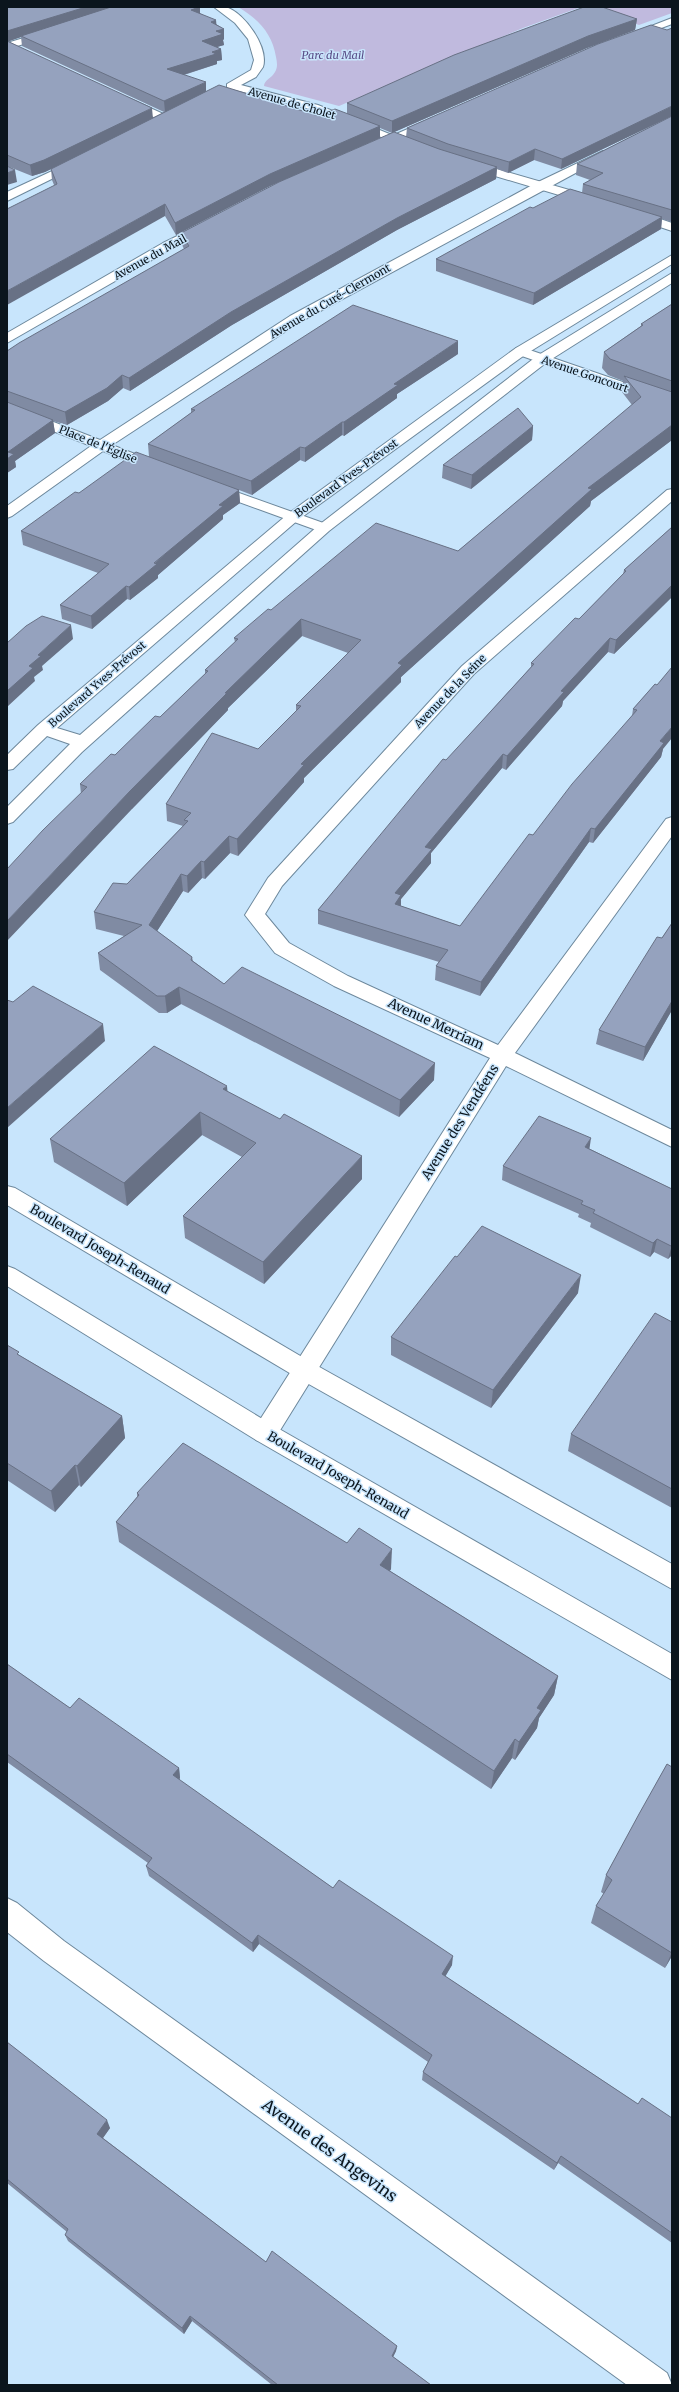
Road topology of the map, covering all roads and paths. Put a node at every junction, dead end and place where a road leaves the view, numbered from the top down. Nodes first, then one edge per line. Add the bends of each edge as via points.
1 (219, 7) edge
2 (672, 21) edge
3 (62, 30) edge
4 (615, 43) edge
5 (8, 46) edge
6 (23, 52) edge
7 (231, 86) junction
8 (218, 93) edge
9 (116, 96) edge
10 (179, 112) edge
11 (449, 114) edge
12 (166, 119) junction
13 (152, 126) edge
14 (392, 139) junction
15 (616, 148) edge
16 (421, 150) edge
17 (363, 152) edge
18 (89, 156) edge
19 (458, 162) edge
20 (20, 177) edge
21 (33, 183) junction
22 (540, 186) junction
23 (7, 197) edge
24 (601, 204) edge
25 (624, 210) edge
26 (221, 218) edge
27 (672, 227) edge
28 (672, 259) edge
29 (672, 278) edge
30 (7, 339) edge
31 (521, 351) junction
32 (542, 359) junction
33 (672, 404) edge
34 (7, 408) edge
35 (102, 445) junction
36 (175, 474) edge
37 (197, 482) edge
38 (672, 493) edge
39 (7, 513) edge
40 (293, 517) junction
41 (324, 528) junction
42 (44, 729) junction
43 (82, 742) junction
44 (7, 765) edge
45 (7, 818) edge
46 (672, 823) edge
47 (255, 915) joint
48 (502, 1055) junction
49 (672, 1138) edge
50 (7, 1194) edge
51 (7, 1275) edge
52 (306, 1371) junction
53 (265, 1433) junction
54 (672, 1577) edge
55 (672, 1668) edge
56 (7, 1913) edge
57 (655, 2385) edge

1 - 7 street via 251,33 259,59 254,74
2 - 4 street
3 - 5 street
5 - 6 street
7 - 8 street
7 - 14 street, Avenue de Cholet via 314,107
9 - 12 street
10 - 12 street
11 - 14 street
12 - 13 street
14 - 16 street, Avenue de Cholet
14 - 17 street
15 - 22 street, Avenue du Curé-Clermont
18 - 21 street
19 - 22 street
20 - 21 street
21 - 23 street
22 - 24 street
22 - 35 street, Avenue du Curé-Clermont via 295,319
25 - 27 street
26 - 30 street, Avenue du Mail via 167,246
28 - 31 street, Boulevard Yves-Prévost
29 - 32 street, Boulevard Yves-Prévost
31 - 32 street, Avenue Goncourt
31 - 40 street, Boulevard Yves-Prévost
32 - 33 street, Avenue Goncourt
32 - 41 street, Boulevard Yves-Prévost
34 - 35 street, Place de l'Église
35 - 36 street, Place de l'Église
35 - 39 street, Avenue du Curé-Clermont
37 - 40 street
38 - 47 street, Avenue de la Seine via 468,670 275,882
40 - 41 street
40 - 42 street, Boulevard Yves-Prévost
41 - 43 street, Boulevard Yves-Prévost
42 - 43 street, Boulevard Yves-Prévost
42 - 44 street, Boulevard Yves-Prévost
43 - 45 street, Boulevard Yves-Prévost
46 - 48 street, Avenue des Vendéens
47 - 48 street, Avenue Merriam via 288,952 340,981
48 - 49 street, Avenue Merriam
48 - 52 street, Avenue des Vendéens
50 - 52 street, Boulevard Joseph-Renaud
51 - 53 street, Boulevard Joseph-Renaud
52 - 53 street, Avenue des Vendéens
52 - 54 street, Boulevard Joseph-Renaud
53 - 55 street, Boulevard Joseph-Renaud
56 - 57 street, Avenue des Angevins via 54,1950

